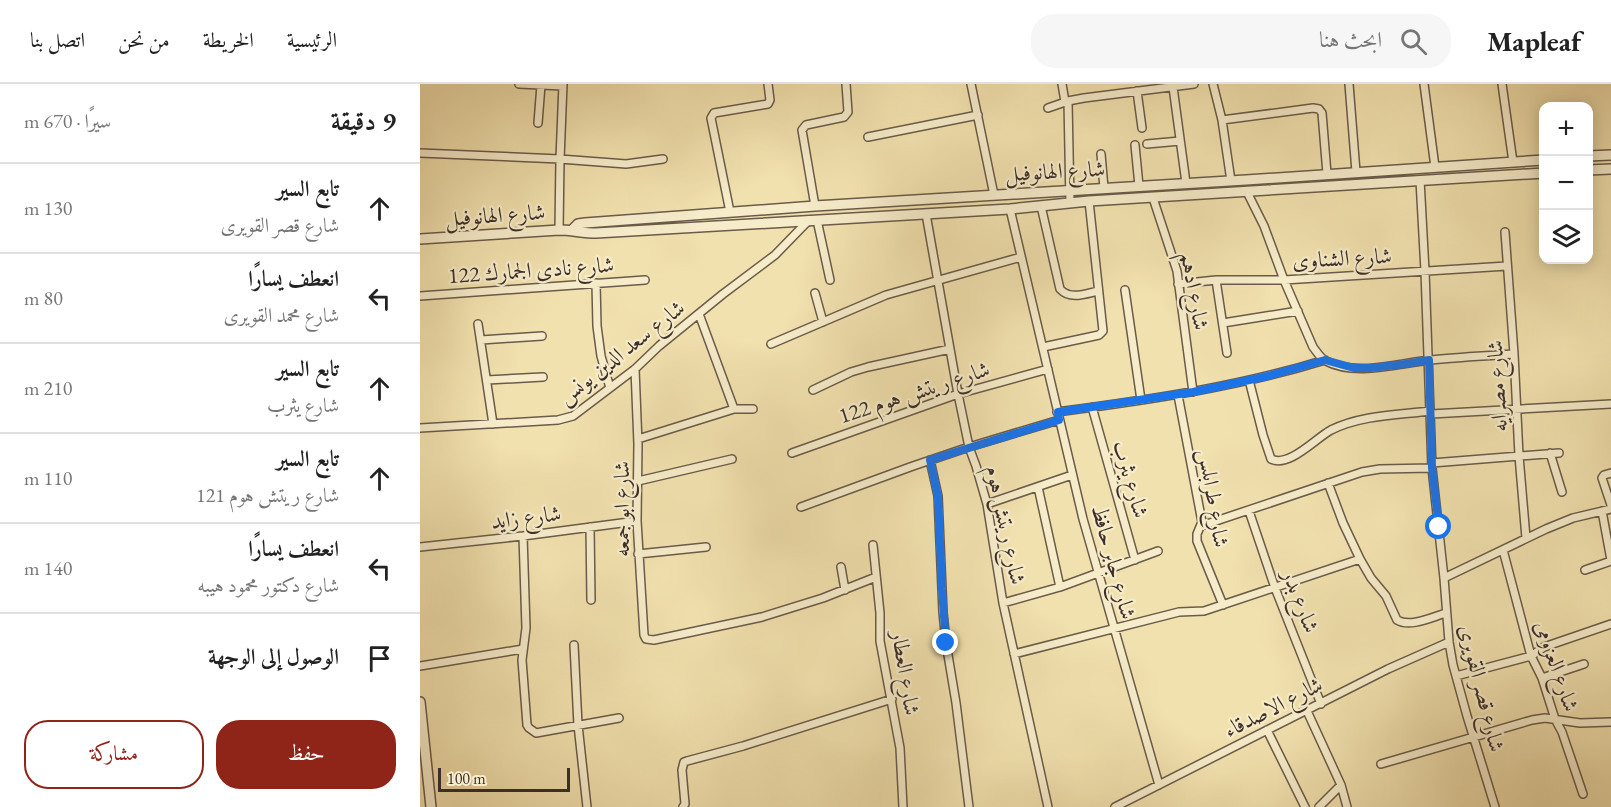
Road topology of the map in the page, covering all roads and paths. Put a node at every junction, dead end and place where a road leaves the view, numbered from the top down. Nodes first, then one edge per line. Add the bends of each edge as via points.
1 (519, 84) edge
2 (768, 84) edge
3 (846, 84) edge
4 (971, 84) edge
5 (1062, 84) edge
6 (1194, 84) edge
7 (1213, 84) edge
8 (1349, 84) edge
9 (1424, 84) edge
10 (1502, 84) edge
11 (541, 85) edge
12 (563, 85) edge
13 (1154, 86) edge
14 (1173, 87) junction
15 (1137, 91) junction
16 (1066, 102) junction
17 (1048, 108) dead end
18 (978, 116) junction
19 (1222, 120) junction
20 (538, 123) dead end
21 (1142, 128) dead end
22 (868, 137) dead end
23 (1180, 141) junction
24 (1147, 144) dead end
25 (1135, 145) dead end
26 (420, 153) edge
27 (1101, 154) dead end
28 (1611, 155) edge
29 (1593, 156) edge
30 (560, 159) junction
31 (663, 159) dead end
32 (1539, 160) edge
33 (1513, 162) junction
34 (1435, 167) junction
35 (1611, 169) edge
36 (1593, 170) edge
37 (1356, 172) junction
38 (1539, 173) edge
39 (1327, 174) junction
40 (1420, 180) junction
41 (1231, 181) junction
42 (1185, 183) junction
43 (1139, 186) junction
44 (1104, 188) junction
45 (1069, 190) junction
46 (1247, 192) junction
47 (994, 195) junction
48 (1153, 198) junction
49 (1089, 201) junction
50 (1070, 203) junction
51 (815, 206) junction
52 (1041, 206) junction
53 (1010, 209) junction
54 (730, 212) junction
55 (926, 214) junction
56 (813, 220) junction
57 (559, 230) junction
58 (572, 230) junction
59 (1505, 232) dead end
60 (420, 239) edge
61 (1021, 257) junction
62 (1507, 266) junction
63 (1425, 271) junction
64 (939, 279) junction
65 (645, 280) dead end
66 (830, 280) dead end
67 (1216, 280) junction
68 (1284, 280) junction
69 (596, 283) junction
70 (1178, 284) junction
71 (1125, 290) dead end
72 (1098, 291) junction
73 (815, 294) dead end
74 (420, 296) edge
75 (1298, 311) junction
76 (699, 314) junction
77 (823, 322) junction
78 (1223, 323) junction
79 (478, 324) dead end
80 (542, 336) dead end
81 (481, 340) junction
82 (771, 344) dead end
83 (1043, 347) junction
84 (950, 349) junction
85 (1227, 352) dead end
86 (1514, 354) junction
87 (1325, 360) junction
88 (1429, 360) junction
89 (634, 369) junction
90 (1048, 369) junction
91 (543, 377) dead end
92 (486, 380) junction
93 (1249, 380) junction
94 (610, 387) junction
95 (813, 390) dead end
96 (1193, 392) junction
97 (958, 394) junction
98 (1178, 394) junction
99 (1141, 400) junction
100 (1611, 404) edge
101 (1092, 407) junction
102 (734, 409) junction
103 (753, 409) dead end
104 (1518, 409) junction
105 (1058, 412) junction
106 (1430, 412) junction
107 (1059, 420) junction
108 (493, 424) junction
109 (420, 428) edge
110 (638, 439) junction
111 (969, 447) junction
112 (792, 453) dead end
113 (1550, 453) junction
114 (1559, 453) dead end
115 (1519, 456) junction
116 (732, 459) dead end
117 (930, 460) junction
118 (1432, 465) junction
119 (1611, 473) edge
120 (1072, 475) junction
121 (638, 481) junction
122 (1328, 483) junction
123 (1038, 487) junction
124 (1562, 492) dead end
125 (987, 504) junction
126 (801, 507) dead end
127 (1611, 507) edge
128 (1249, 511) junction
129 (1602, 511) junction
130 (637, 521) junction
131 (1201, 526) junction
132 (590, 527) junction
133 (523, 536) junction
134 (1526, 538) junction
135 (873, 545) dead end
136 (420, 547) edge
137 (706, 547) dead end
138 (1503, 550) junction
139 (1158, 551) dead end
140 (638, 554) junction
141 (1360, 559) junction
142 (1135, 560) junction
143 (1611, 560) edge
144 (841, 567) dead end
145 (1585, 570) dead end
146 (1098, 573) junction
147 (876, 577) junction
148 (1444, 578) junction
149 (1060, 587) junction
150 (1275, 588) junction
151 (845, 590) junction
152 (591, 600) dead end
153 (1003, 603) junction
154 (1223, 605) junction
155 (1446, 613) junction
156 (1611, 624) edge
157 (1114, 630) junction
158 (1449, 642) junction
159 (574, 645) dead end
160 (523, 649) junction
161 (1014, 654) junction
162 (1531, 656) junction
163 (1584, 664) dead end
164 (420, 666) edge
165 (1456, 676) junction
166 (1542, 678) junction
167 (892, 699) junction
168 (420, 702) edge
169 (1321, 704) junction
170 (1307, 711) junction
171 (619, 718) dead end
172 (1555, 719) junction
173 (1610, 724) edge
174 (578, 725) junction
175 (1267, 730) junction
176 (1474, 738) junction
177 (423, 757) edge
178 (1381, 764) dead end
179 (1159, 785) junction
180 (1341, 785) junction
181 (1583, 794) dead end
182 (431, 807) edge
183 (587, 807) edge
184 (683, 807) edge
185 (903, 807) edge
186 (969, 807) edge
187 (1048, 807) edge
188 (1115, 807) edge
189 (1305, 807) edge
190 (1319, 807) edge
191 (1347, 807) edge
192 (1495, 807) edge

1 - 11 street
2 - 54 street via 768,104 714,113 711,118
3 - 51 street via 846,116 806,125 802,130
4 - 18 street
5 - 16 street
6 - 14 street
7 - 19 street
8 - 37 street
9 - 34 street
10 - 33 street
11 - 12 street
11 - 20 street
12 - 30 street
13 - 14 street
13 - 15 street
14 - 23 street
15 - 16 street
15 - 21 street
16 - 17 street
16 - 45 street
18 - 22 street
18 - 47 street
19 - 39 street via 1319,109
19 - 41 street
23 - 24 street
23 - 42 street
25 - 43 street
26 - 30 street
27 - 44 street
28 - 29 street
30 - 31 street via 626,164
30 - 57 street
32 - 33 street, شارع الهانوفيل
33 - 34 street, شارع الهانوفيل
34 - 37 street, شارع الهانوفيل
35 - 36 street
37 - 39 street, شارع الهانوفيل
38 - 40 street, شارع الهانوفيل
39 - 41 street, شارع الهانوفيل
40 - 46 street, شارع الهانوفيل
40 - 63 street, شارع قصر القويرى
41 - 42 street, شارع الهانوفيل
42 - 43 street, شارع الهانوفيل
43 - 44 street, شارع الهانوفيل
44 - 45 street, شارع الهانوفيل
45 - 47 street, شارع الهانوفيل
45 - 50 street
46 - 48 street, شارع الهانوفيل
46 - 68 street
47 - 51 street, شارع الهانوفيل
48 - 49 street, شارع الهانوفيل
48 - 70 street, شارع ادهم
49 - 50 street, شارع الهانوفيل
49 - 72 street
50 - 52 street, شارع الهانوفيل
51 - 54 street, شارع الهانوفيل
52 - 53 street, شارع الهانوفيل
52 - 72 street via 1060,289 1070,296
53 - 55 street, شارع الهانوفيل
53 - 61 street, شارع جابر حافظ
54 - 58 street, شارع الهانوفيل via 585,223
55 - 56 street, شارع الهانوفيل
55 - 64 street, شارع ريتش هوم
56 - 58 street, شارع الهانوفيل via 596,233
56 - 66 street
56 - 76 street, شارع سعد الدين يونس
57 - 58 street, شارع الهانوفيل
57 - 60 street, شارع الهانوفيل
59 - 62 street, شارع مصرايه
61 - 64 street
61 - 83 street, شارع جابر حافظ
62 - 63 street, شارع الشناوى
62 - 86 street, شارع مصرايه
63 - 68 street, شارع الشناوى
63 - 88 street, شارع قصر القويرى
64 - 77 street via 886,294
64 - 84 street, شارع ريتش هوم
65 - 69 street, شارع نادى الجمارك 122
67 - 68 street, شارع الشناوى
67 - 70 street, شارع الشناوى
67 - 78 street
68 - 75 street
69 - 74 street, شارع نادى الجمارك 122
69 - 94 street via 598,336
70 - 96 street, شارع ادهم
71 - 99 street
72 - 83 street via 1101,333
73 - 77 street
75 - 78 street
75 - 87 street via 1313,347
76 - 89 street, شارع سعد الدين يونس
76 - 102 street
77 - 82 street
78 - 85 street
79 - 81 street
80 - 81 street
81 - 92 street
83 - 90 street, شارع جابر حافظ
84 - 95 street via 851,372
84 - 97 street, شارع ريتش هوم
86 - 88 street
86 - 104 street, شارع مصرايه
87 - 88 street via 1370,368
87 - 93 street
88 - 106 street, شارع قصر القويرى
89 - 94 street, شارع سعد الدين يونس
89 - 110 street, شارع ابو جمعه
90 - 97 street, شارع ريتش هوم 122
90 - 105 street, شارع جابر حافظ
91 - 92 street
92 - 108 street
93 - 96 street
93 - 106 street via 1274,461 1297,454 1345,424
94 - 108 street, شارع سعد الدين يونس via 566,419
96 - 98 street
97 - 111 street, شارع ريتش هوم
97 - 112 street, شارع ريتش هوم 122
98 - 99 street
98 - 131 street, شارع طرابلس
99 - 101 street
100 - 104 street
101 - 105 street
101 - 142 street, شارع يثرب
102 - 103 street
102 - 110 street
104 - 106 street
104 - 115 street, شارع مصرايه
105 - 107 street, شارع جابر حافظ
106 - 118 street, شارع قصر القويرى
107 - 111 street
107 - 120 street, شارع جابر حافظ
108 - 109 street, شارع سعد الدين يونس
110 - 121 street, شارع ابو جمعه
111 - 117 street
111 - 125 street, شارع ريتش هوم
113 - 114 street
113 - 115 street
113 - 124 street
115 - 118 street
115 - 134 street, شارع مصرايه
116 - 121 street
117 - 126 street
117 - 186 street via 938,496 946,643
118 - 122 street via 1362,472
118 - 148 street, شارع قصر القويرى
119 - 127 street via 1602,476
120 - 123 street
120 - 146 street, شارع جابر حافظ
121 - 130 street, شارع ابو جمعه
122 - 128 street
122 - 141 street
123 - 125 street
123 - 149 street, شارع ريتش هوم
125 - 153 street, شارع ريتش هوم
127 - 129 street
128 - 131 street
128 - 150 street, شارع بدر
129 - 134 street via 1573,518
129 - 143 street
130 - 132 street, شارع زايد
130 - 140 street, شارع ابو جمعه
131 - 154 street, شارع طرابلس via 1197,541
132 - 133 street, شارع زايد
132 - 152 street
133 - 136 street, شارع زايد
133 - 160 street
134 - 138 street
135 - 147 street, شارع العطار
137 - 140 street
138 - 148 street
138 - 162 street, شارع العزومى
139 - 142 street
140 - 151 street, شارع ابو جمعه via 646,639 762,617
141 - 150 street
141 - 155 street via 1401,623
142 - 146 street
143 - 145 street
144 - 151 street
146 - 149 street
146 - 157 street, شارع جابر حافظ
147 - 151 street
147 - 167 street, شارع العطار via 880,641
148 - 155 street, شارع قصر القويرى
149 - 153 street
150 - 154 street
150 - 169 street, شارع بدر
153 - 161 street, شارع ريتش هوم
154 - 157 street via 1179,612
155 - 158 street, شارع قصر القويرى
156 - 162 street via 1544,647
157 - 161 street
157 - 179 street, شارع جابر حافظ
158 - 165 street, شارع قصر القويرى
158 - 169 street, شارع الاصدقاء
159 - 174 street
160 - 164 street
160 - 174 street via 529,728 536,733
161 - 187 street, شارع ريتش هوم
162 - 165 street
162 - 166 street, شارع العزومى
163 - 166 street
165 - 176 street, شارع قصر القويرى
166 - 172 street, شارع العزومى
167 - 184 street via 684,762
167 - 185 street, شارع العطار
168 - 177 street
169 - 170 street, شارع الاصدقاء
170 - 175 street, شارع الاصدقاء
170 - 180 street
171 - 174 street
172 - 173 street
172 - 176 street via 1532,720
172 - 181 street, شارع العزومى
174 - 183 street
175 - 179 street, شارع الاصدقاء
175 - 189 street
176 - 178 street
176 - 192 street, شارع قصر القويرى
177 - 182 street
179 - 188 street, شارع الاصدقاء
180 - 190 street
180 - 191 street

